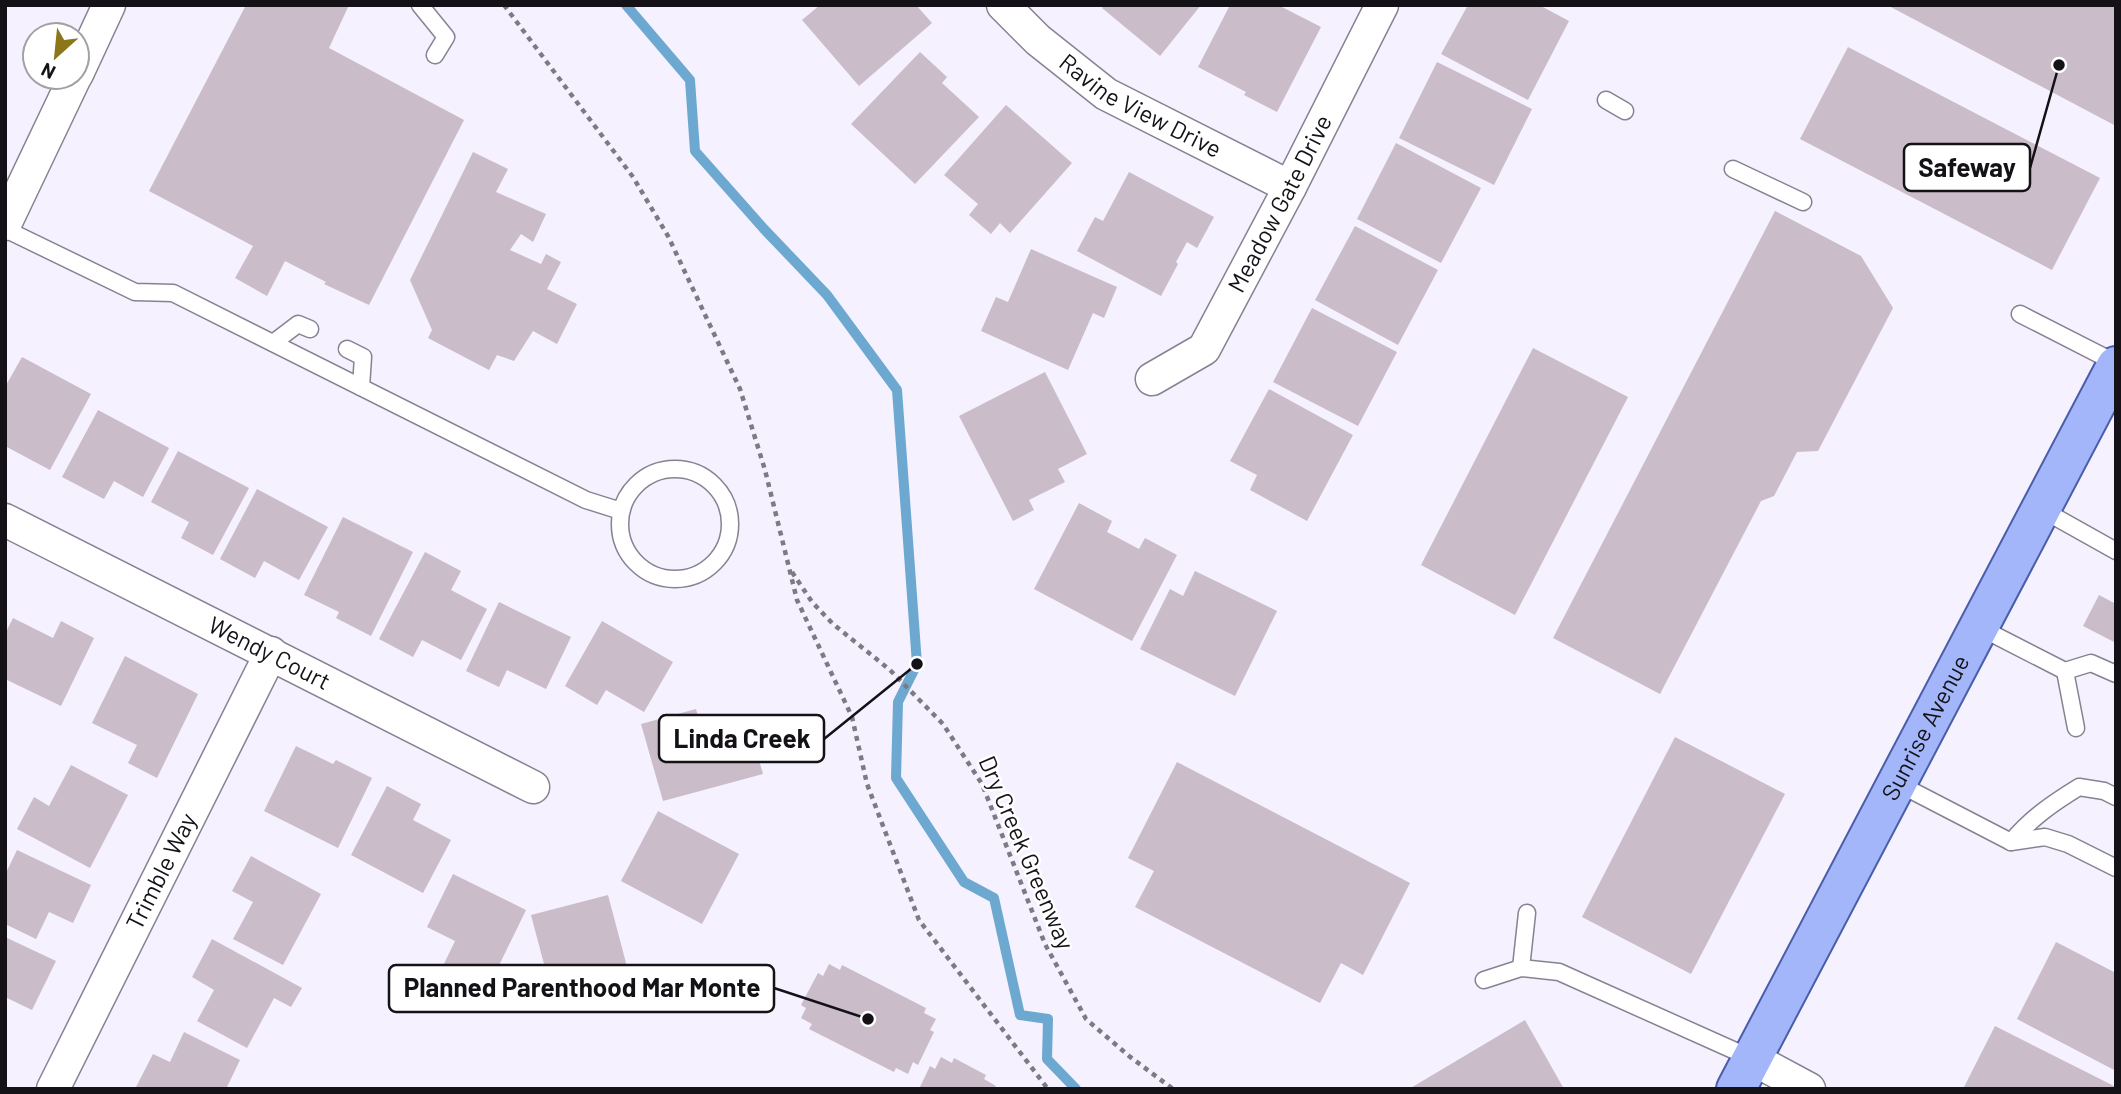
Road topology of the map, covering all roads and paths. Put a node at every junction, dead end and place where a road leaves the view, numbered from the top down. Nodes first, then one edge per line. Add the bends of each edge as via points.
1 (110, 5) edge
2 (420, 5) edge
3 (504, 5) edge
4 (1003, 5) edge
5 (1382, 5) edge
6 (91, 44) edge
7 (435, 55) dead end
8 (69, 91) edge
9 (1606, 100) dead end
10 (1625, 111) dead end
11 (1733, 169) dead end
12 (1290, 187) junction
13 (1803, 202) dead end
14 (5, 227) edge
15 (2020, 314) dead end
16 (310, 330) dead end
17 (273, 343) junction
18 (347, 349) dead end
19 (2116, 365) edge
20 (1152, 379) dead end
21 (361, 387) junction
22 (2041, 509) junction
23 (621, 510) junction
24 (5, 520) edge
25 (2116, 551) edge
26 (790, 568) junction
27 (1979, 627) junction
28 (271, 653) junction
29 (2065, 671) junction
30 (2116, 674) edge
31 (2076, 728) dead end
32 (1897, 783) junction
33 (533, 787) dead end
34 (2116, 797) edge
35 (2011, 842) junction
36 (2116, 868) edge
37 (1527, 913) dead end
38 (1521, 968) junction
39 (1484, 980) dead end
40 (1744, 1074) edge
41 (53, 1089) edge
42 (1048, 1089) edge
43 (1173, 1089) edge
44 (1810, 1089) edge

1 - 6 street
2 - 7 lane via 446,37
3 - 26 path via 633,177 668,236 740,389
4 - 12 street, Ravine View Drive via 1038,40 1106,94
5 - 12 street, Meadow Gate Drive
8 - 14 street
9 - 10 lane
11 - 13 lane
12 - 20 street, Meadow Gate Drive via 1204,349
14 - 17 lane via 135,292 173,293
15 - 19 lane
16 - 17 lane via 298,324
17 - 21 lane
18 - 21 lane via 363,358
19 - 22 main road, Sunrise Avenue
21 - 23 lane via 586,500
22 - 25 lane
22 - 27 main road, Sunrise Avenue
23 - 23 lane via 619,528 633,561 663,579 681,580 713,565 730,534 724,497 696,473 677,469 642,479 628,493
24 - 28 street, Wendy Court
26 - 42 path via 797,600 852,717 867,783 919,920
26 - 43 path, Dry Creek Greenway via 833,624 911,688 943,724 982,784 1045,944 1086,1019
27 - 29 lane
27 - 32 main road, Sunrise Avenue
28 - 33 street, Wendy Court
28 - 41 street, Trimble Way
29 - 30 lane via 2091,663
29 - 31 lane
32 - 35 lane
32 - 40 main road, Sunrise Avenue
34 - 35 lane via 2079,787 2043,810
35 - 36 lane via 2045,837
37 - 38 lane
38 - 39 lane
38 - 40 lane via 1559,972 1649,1011
40 - 44 street

